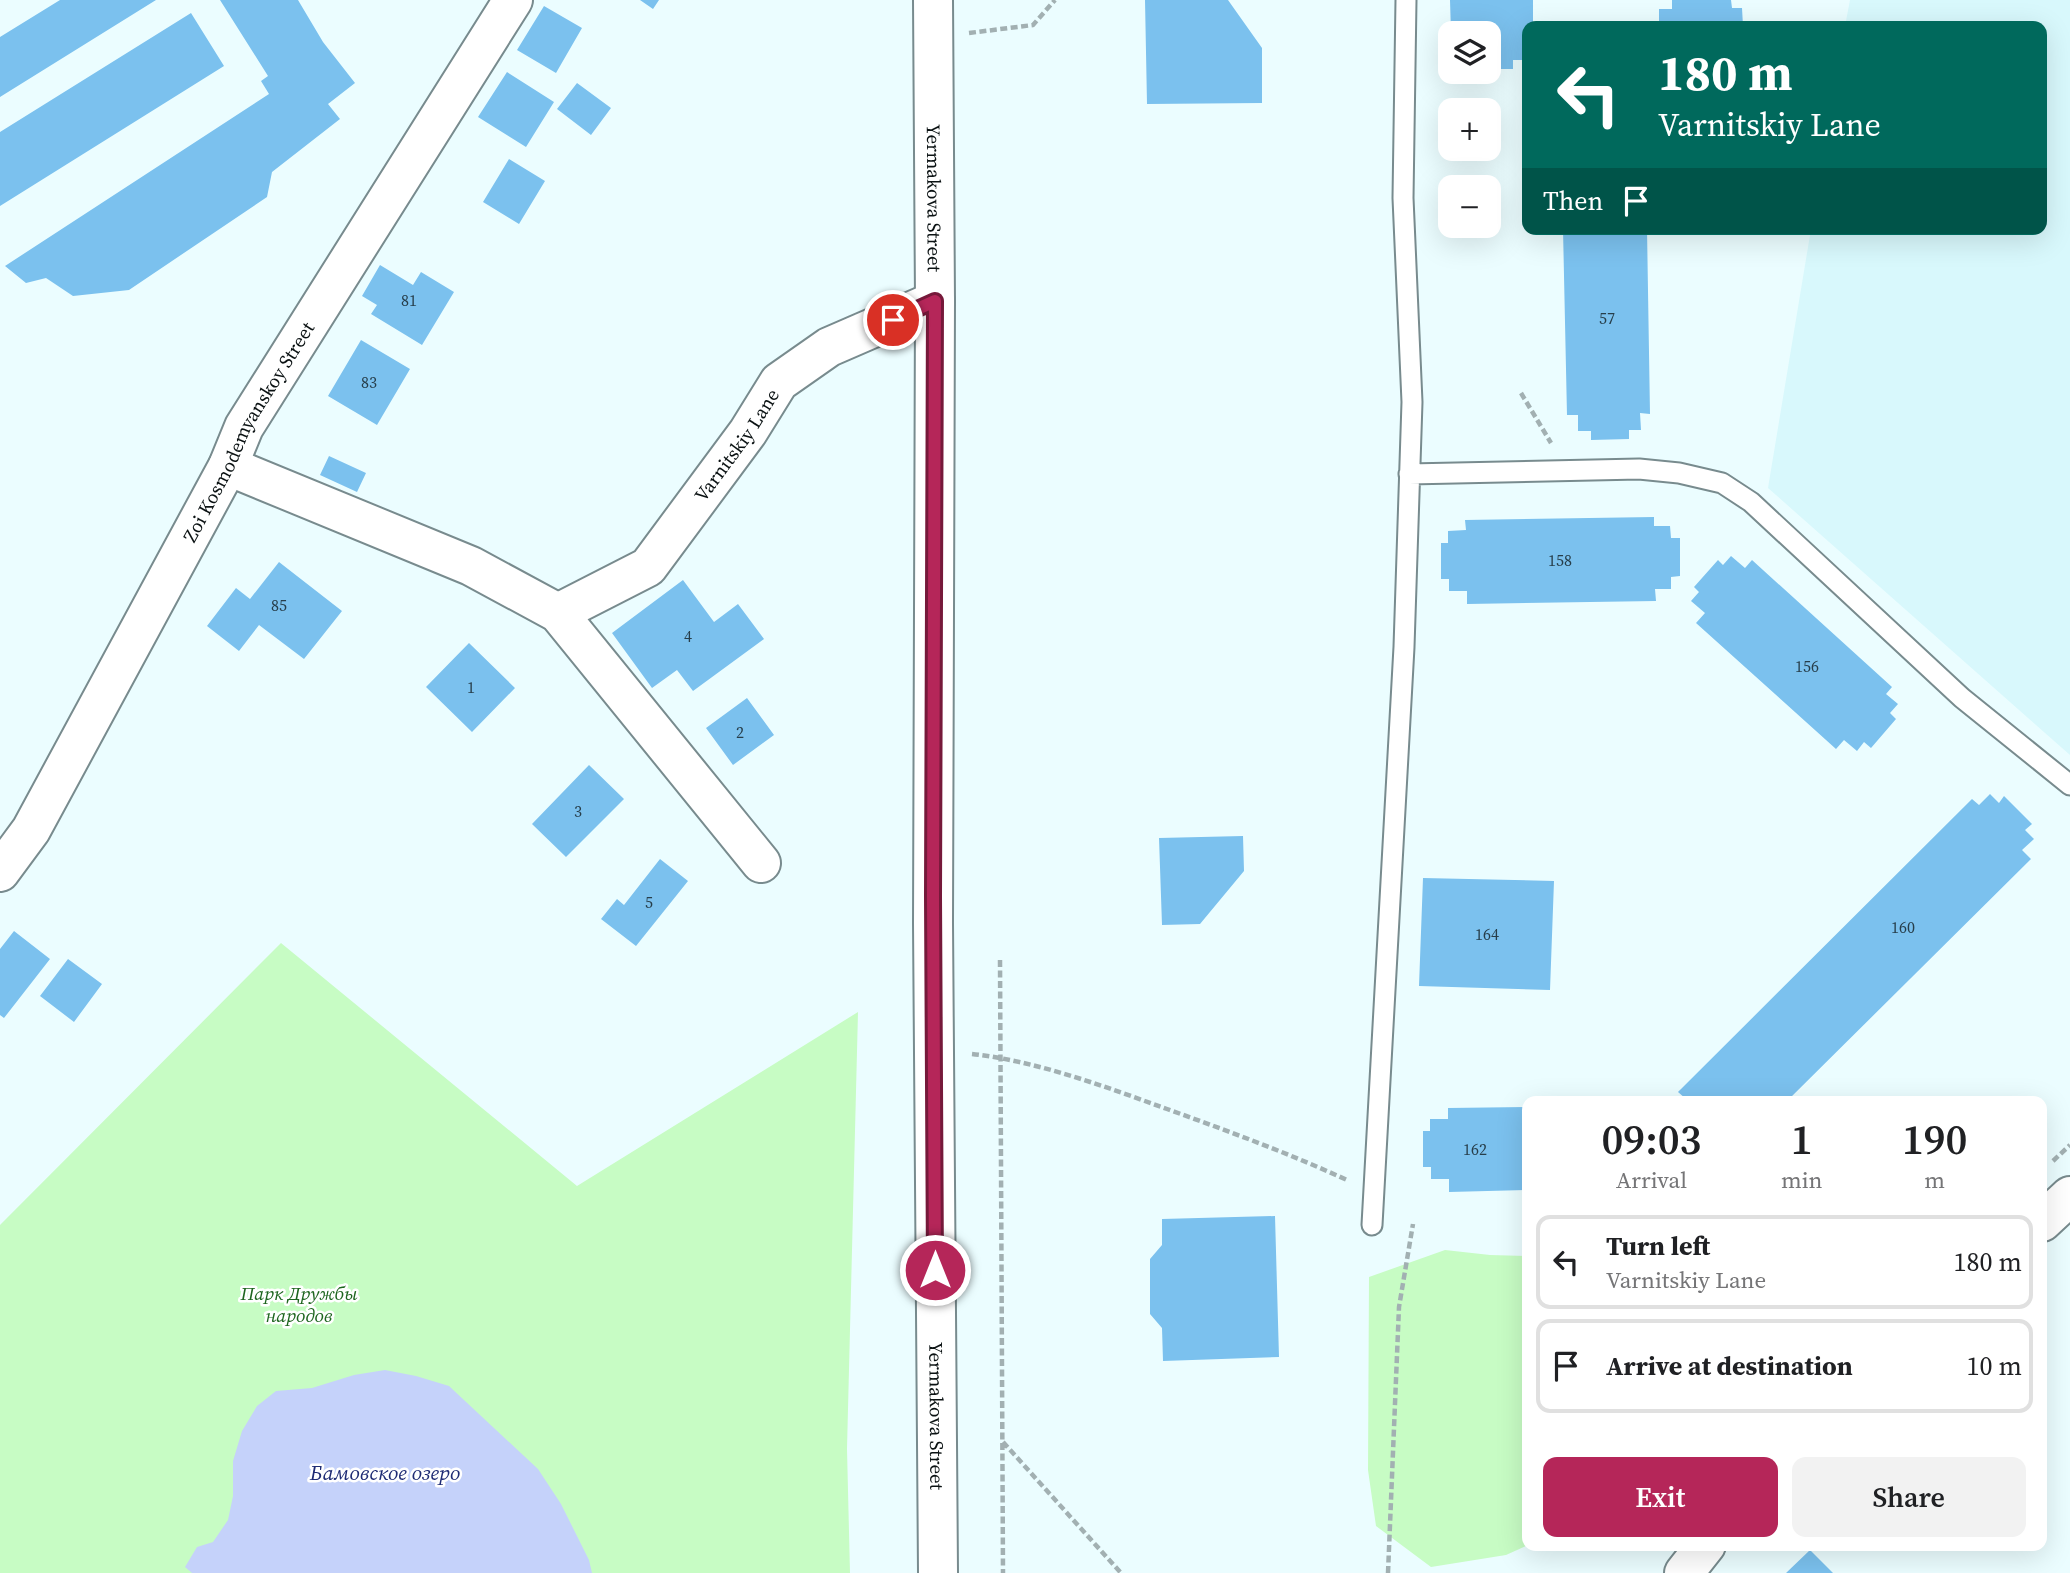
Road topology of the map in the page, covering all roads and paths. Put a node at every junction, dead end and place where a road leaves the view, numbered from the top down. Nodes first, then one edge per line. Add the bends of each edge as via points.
1 (513, 0) edge
2 (1055, 0) edge
3 (1406, 0) edge
4 (933, 19) edge
5 (935, 301) junction
6 (1521, 393) dead end
7 (228, 466) junction
8 (1569, 471) junction
9 (1409, 474) junction
10 (558, 613) junction
11 (2070, 785) edge
12 (761, 863) dead end
13 (0, 872) edge
14 (1000, 960) dead end
15 (934, 1050) junction
16 (1000, 1057) junction
17 (1373, 1192) junction
18 (2070, 1196) edge
19 (2047, 1217) edge
20 (1413, 1224) dead end
21 (1372, 1225) dead end
22 (1003, 1442) junction
23 (1701, 1551) edge
24 (938, 1573) edge
25 (1003, 1573) edge
26 (1121, 1573) edge
27 (1388, 1573) edge
28 (1684, 1573) edge

1 - 7 street, Zoi Kosmodemyanskoy Street via 251,415
2 - 4 path via 1033,25
3 - 9 lane via 1403,198 1412,402
4 - 5 street, Yermakova Street
5 - 10 street, Varnitskiy Lane via 829,348 779,382 748,432 648,567
5 - 15 street, Yermakova Street
6 - 8 path
7 - 10 street via 471,566
7 - 13 street, Zoi Kosmodemyanskoy Street via 31,830
8 - 9 lane
8 - 11 lane via 1639,469 1722,483 1751,502 1962,698
9 - 17 lane via 1404,647
10 - 12 street
14 - 16 path
15 - 16 path
15 - 24 street, Yermakova Street
16 - 17 path via 1115,1090 1289,1154
16 - 22 path
17 - 21 lane
18 - 19 street
20 - 27 path via 1399,1307
22 - 25 path
22 - 26 path
23 - 28 street

